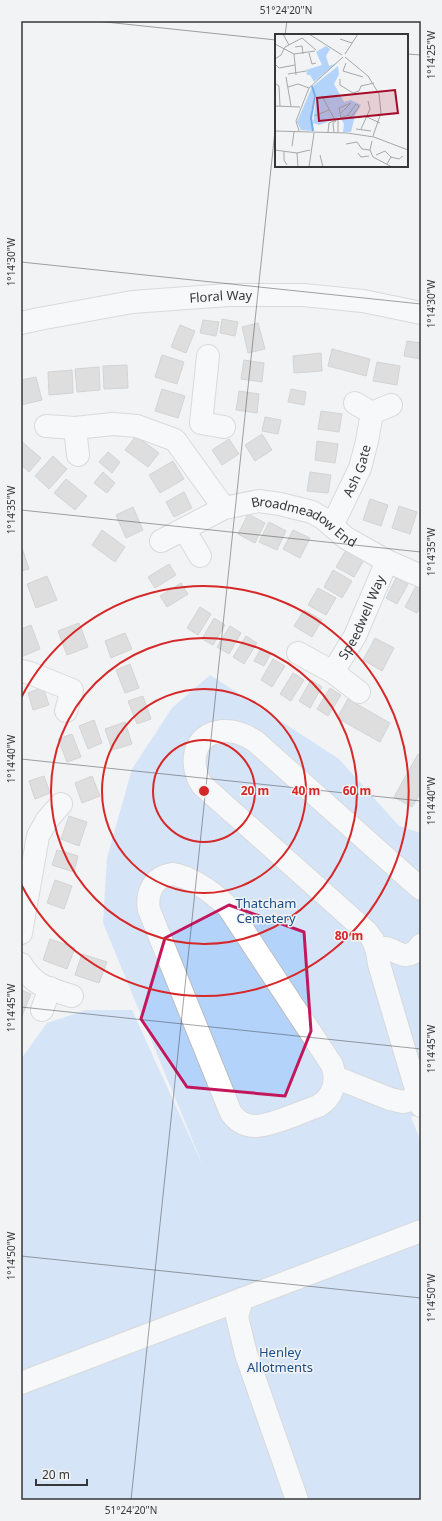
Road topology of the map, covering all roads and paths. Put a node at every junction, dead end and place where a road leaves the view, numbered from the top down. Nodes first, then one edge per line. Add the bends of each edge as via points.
1 (421, 313) edge
2 (21, 324) edge
3 (208, 356) dead end
4 (373, 407) dead end
5 (201, 423) junction
6 (46, 426) dead end
7 (224, 427) dead end
8 (75, 428) junction
9 (175, 440) junction
10 (78, 455) dead end
11 (224, 508) junction
12 (332, 526) junction
13 (184, 529) junction
14 (161, 541) dead end
15 (200, 556) dead end
16 (387, 561) junction
17 (421, 576) edge
18 (298, 653) dead end
19 (21, 671) edge
20 (333, 672) junction
21 (359, 692) dead end
22 (66, 711) dead end
23 (61, 804) dead end
24 (29, 834) edge
25 (421, 889) edge
26 (21, 933) edge
27 (421, 945) edge
28 (377, 951) junction
29 (21, 964) edge
30 (50, 988) junction
31 (72, 996) dead end
32 (42, 1010) dead end
33 (335, 1077) junction
34 (361, 1087) junction
35 (420, 1102) edge
36 (324, 1103) junction
37 (421, 1231) edge
38 (242, 1299) junction
39 (21, 1382) edge
40 (297, 1500) edge

1 - 2 street, Floral Way via 363,301 303,295 228,295 132,302
3 - 5 street
4 - 12 street, Ash Gate via 360,468
5 - 7 street
5 - 9 street
6 - 8 street
8 - 9 street via 113,424 137,426
8 - 10 street
9 - 11 street
11 - 12 street, Broadmeadow End via 259,501 280,504 312,512
11 - 13 street, Broadmeadow End
12 - 16 street, Broadmeadow End via 346,538
13 - 14 street, Broadmeadow End
13 - 15 street
16 - 17 street, Broadmeadow End
16 - 20 street, Speedwell Way via 355,636
18 - 20 street, Speedwell Way
19 - 22 street via 75,685
20 - 21 street, Speedwell Way
23 - 24 street via 47,820
24 - 26 street
25 - 28 street via 255,741 241,734 224,731 210,734 200,743 194,764 202,785 367,932
27 - 28 street via 410,955 401,955 385,947
28 - 35 street
29 - 30 street via 37,983
30 - 31 street
30 - 32 street
33 - 34 street
33 - 36 street via 331,1093
33 - 36 street via 332,1065 228,907 207,889 182,876 172,874 159,878 149,895 150,910 231,1113 242,1123 262,1126
34 - 35 street via 390,1099
34 - 36 street
37 - 38 street
38 - 39 street
38 - 40 street via 237,1317 246,1354

